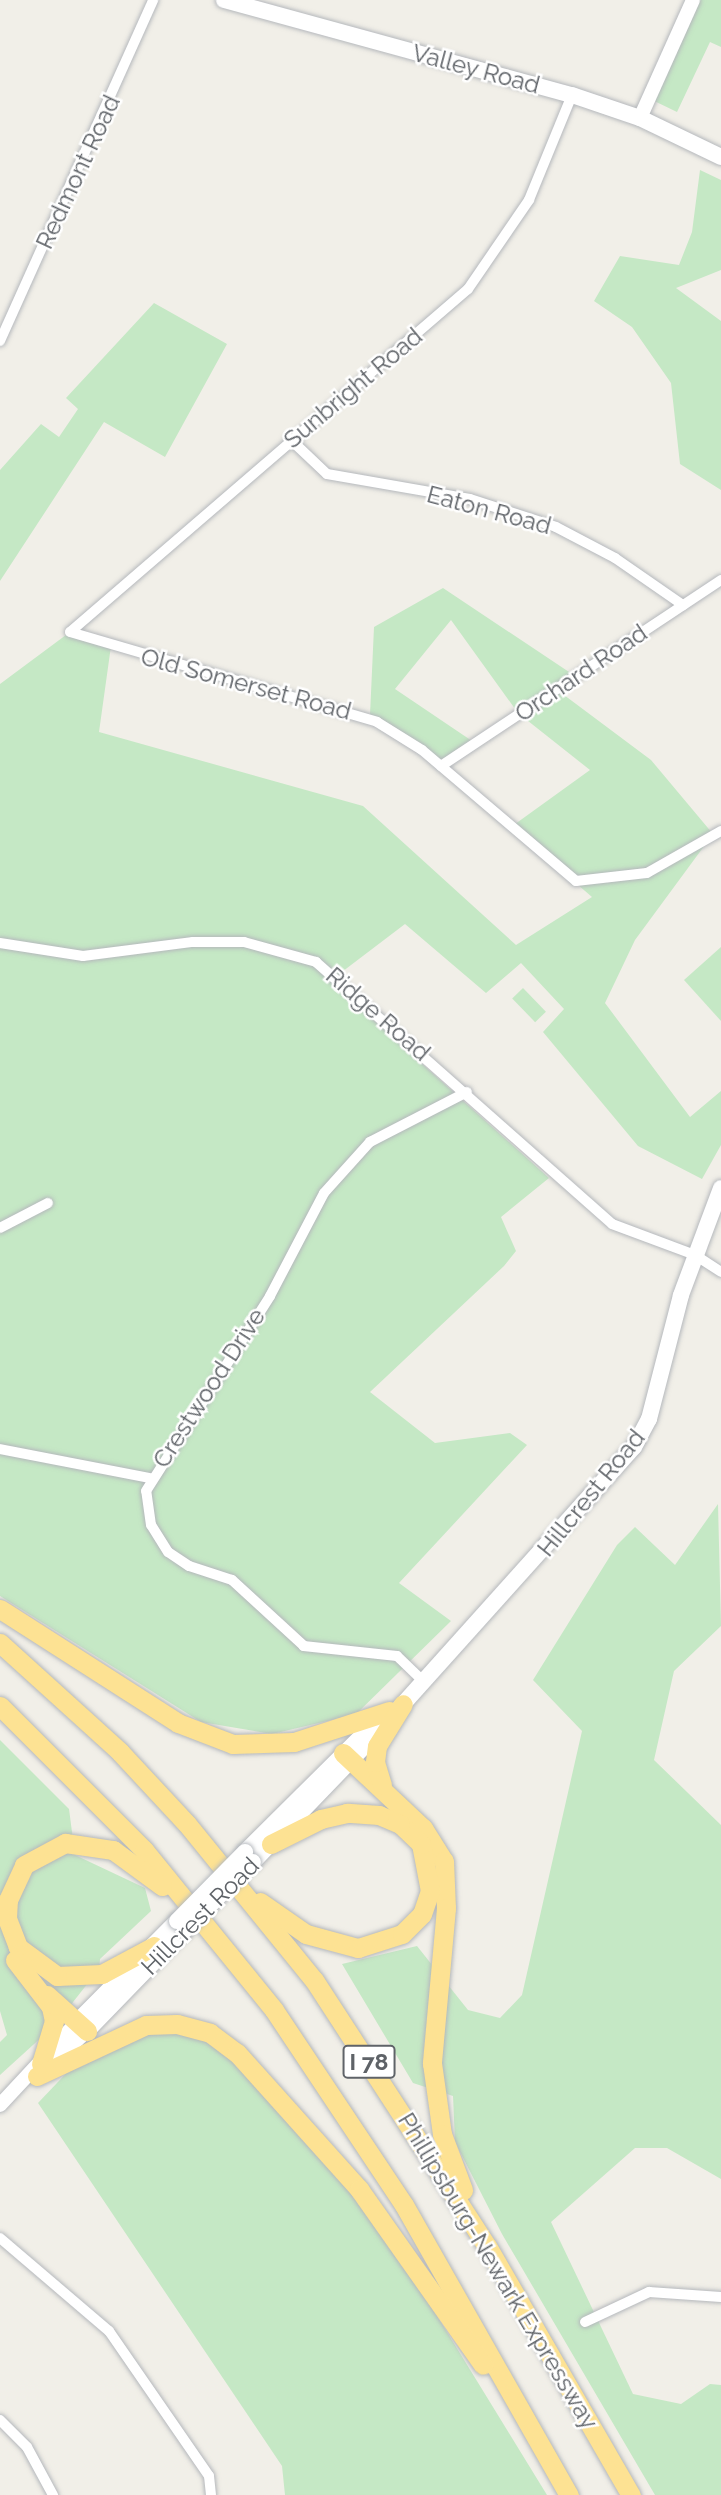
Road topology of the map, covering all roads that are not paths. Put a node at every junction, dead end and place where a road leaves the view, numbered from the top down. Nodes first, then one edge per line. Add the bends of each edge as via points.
1 (153, 0) edge
2 (224, 0) edge
3 (693, 0) edge
4 (275, 6) edge
5 (572, 95) junction
6 (640, 118) junction
7 (721, 157) edge
8 (0, 341) edge
9 (290, 439) junction
10 (721, 580) edge
11 (682, 605) junction
12 (71, 632) joint
13 (441, 766) junction
14 (721, 831) edge
15 (0, 943) edge
16 (467, 1092) junction
17 (721, 1188) edge
18 (48, 1203) dead end
19 (0, 1228) edge
20 (695, 1255) junction
21 (721, 1272) edge
22 (0, 1449) edge
23 (149, 1478) junction
24 (0, 1609) edge
25 (0, 1643) edge
26 (423, 1681) junction
27 (0, 1706) edge
28 (396, 1708) junction
29 (348, 1757) junction
30 (384, 1789) junction
31 (271, 1844) junction
32 (249, 1857) junction
33 (239, 1886) junction
34 (181, 1925) junction
35 (211, 1929) junction
36 (0, 1936) edge
37 (154, 1946) junction
38 (38, 1987) junction
39 (82, 2026) junction
40 (35, 2074) junction
41 (0, 2105) edge
42 (0, 2238) edge
43 (487, 2246) junction
44 (721, 2297) edge
45 (584, 2322) dead end
46 (0, 2420) edge
47 (556, 2473) junction
48 (52, 2495) edge
49 (211, 2495) edge
50 (569, 2495) edge
51 (631, 2495) edge

1 - 8 street, Redmont Road
2 - 4 main road, Valley Road
3 - 6 street
4 - 5 main road, Valley Road
5 - 6 main road, Valley Road
5 - 9 street, Sunbright Road via 529,200 490,263 440,316
6 - 7 main road, Valley Road
9 - 11 street, Eaton Road via 327,474 470,499 556,527 615,558
9 - 12 street, Sunbright Road
10 - 11 street, Orchard Road
11 - 13 street, Orchard Road
12 - 13 street, Old Somerset Road via 357,713 399,734
13 - 14 street, Old Somerset Road via 576,881 647,873
15 - 16 street, Ridge Road via 83,956 222,941 301,955 346,983
16 - 20 street, Ridge Road via 611,1223
16 - 23 street, Crestwood Drive via 386,1131 324,1192 270,1296
17 - 20 main road, Hillcrest Road
18 - 19 street
20 - 21 street, Ridge Road
20 - 26 main road, Hillcrest Road via 649,1419 634,1447
22 - 23 street
23 - 26 street, Crestwood Drive via 147,1510 168,1552 189,1566 232,1580 304,1646 397,1656
24 - 28 highway via 178,1723 233,1744 294,1742
25 - 33 highway, Phillipsburg-Newark Expressway / I 78 via 120,1752
26 - 28 main road, Hillcrest Road
27 - 35 highway, Phillipsburg-Newark Expressway / I 78 via 79,1779
28 - 29 main road, Hillcrest Road
28 - 30 highway via 377,1746 377,1773
29 - 30 highway
29 - 31 main road, Hillcrest Road
29 - 32 main road, Hillcrest Road
30 - 43 highway via 424,1828 444,1861 446,1908 432,2063 436,2105 449,2156
31 - 32 main road, Hillcrest Road
31 - 33 highway via 303,1826 347,1813 390,1819 409,1830 426,1854 428,1901 402,1934 358,1948 306,1934
32 - 34 main road, Hillcrest Road, bridge
33 - 43 highway, Phillipsburg-Newark Expressway / I 78 via 314,1980
34 - 37 main road, Hillcrest Road
34 - 39 main road, Hillcrest Road
35 - 37 highway via 147,1872 113,1850 87,1843 65,1843 37,1854 11,1887 10,1932 29,1960 57,1976 102,1974
35 - 47 highway, Phillipsburg-Newark Expressway / I 78 via 274,2010 404,2205
36 - 38 highway
37 - 39 main road, Hillcrest Road
38 - 39 highway
38 - 40 highway via 54,2021
39 - 40 street, Hillcrest Road
40 - 41 street, Hillcrest Road
40 - 47 highway via 117,2035 156,2024 210,2033 237,2053 384,2221
42 - 49 street via 108,2331 209,2476
43 - 51 highway, Phillipsburg-Newark Expressway / I 78
44 - 45 street via 649,2292
46 - 48 street via 27,2447
47 - 50 highway, Phillipsburg-Newark Expressway / I 78

